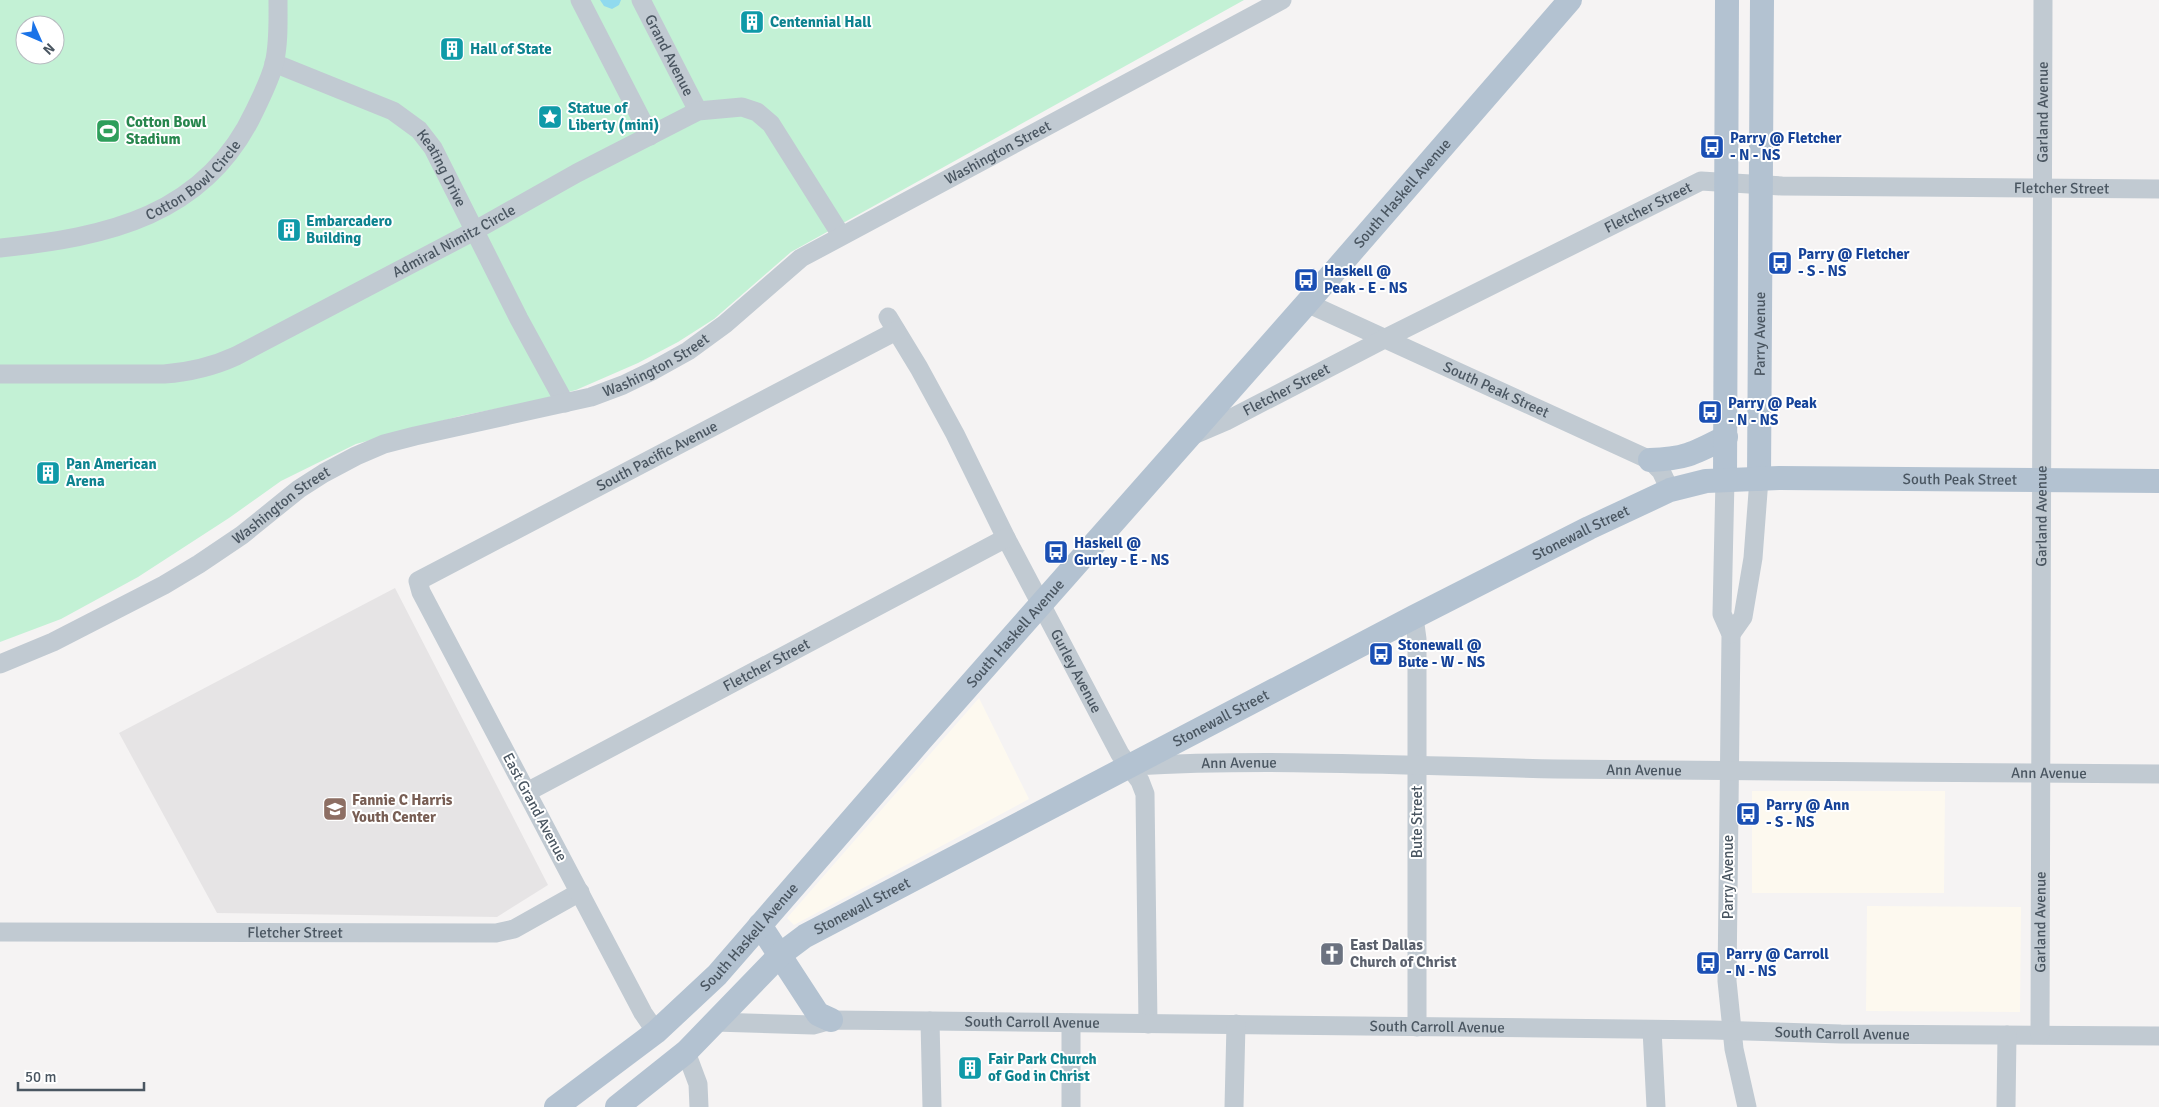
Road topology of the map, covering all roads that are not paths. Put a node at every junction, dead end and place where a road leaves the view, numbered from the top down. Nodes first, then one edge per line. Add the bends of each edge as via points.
1 (278, 0) edge
2 (580, 0) edge
3 (641, 0) edge
4 (1282, 0) edge
5 (1570, 0) edge
6 (1727, 0) edge
7 (1762, 0) edge
8 (2043, 0) edge
9 (274, 63) junction
10 (698, 111) junction
11 (650, 136) junction
12 (1727, 182) junction
13 (1760, 184) junction
14 (2042, 187) junction
15 (2159, 189) edge
16 (474, 231) junction
17 (841, 235) junction
18 (0, 248) edge
19 (1307, 303) junction
20 (892, 324) joint
21 (1386, 338) junction
22 (0, 374) edge
23 (565, 404) junction
24 (1726, 437) junction
25 (1186, 438) junction
26 (1650, 460) junction
27 (1759, 479) junction
28 (2041, 479) junction
29 (1725, 480) junction
30 (2159, 481) edge
31 (1670, 490) junction
32 (1006, 538) junction
33 (418, 581) joint
34 (1042, 604) junction
35 (1414, 616) junction
36 (1731, 634) junction
37 (0, 664) edge
38 (1129, 766) junction
39 (1417, 766) junction
40 (1729, 772) junction
41 (2040, 773) junction
42 (2159, 774) edge
43 (527, 792) junction
44 (580, 892) junction
45 (760, 925) junction
46 (0, 932) edge
47 (781, 954) junction
48 (831, 1020) junction
49 (930, 1021) junction
50 (714, 1022) junction
51 (1071, 1023) junction
52 (1148, 1024) junction
53 (1236, 1024) junction
54 (1417, 1027) junction
55 (1652, 1030) junction
56 (1732, 1030) junction
57 (656, 1032) junction
58 (2007, 1034) junction
59 (2040, 1034) junction
60 (2159, 1036) edge
61 (686, 1052) junction
62 (584, 1087) junction
63 (642, 1088) junction
64 (556, 1107) edge
65 (571, 1107) edge
66 (617, 1107) edge
67 (626, 1107) edge
68 (699, 1107) edge
69 (932, 1107) edge
70 (1071, 1107) edge
71 (1234, 1107) edge
72 (1656, 1107) edge
73 (1747, 1107) edge
74 (2006, 1107) edge

1 - 9 street, Cotton Bowl Circle
2 - 11 street
3 - 10 street, Grand Avenue
4 - 17 street, Washington Street
5 - 19 main road, South Haskell Avenue
6 - 12 main road, Parry Avenue
7 - 13 main road, Parry Avenue
8 - 14 street, Garland Avenue
9 - 16 street, Keating Drive via 408,120 433,148
9 - 18 street, Cotton Bowl Circle via 249,124 229,154 208,178 183,198 92,234
10 - 11 street, Admiral Nimitz Circle
10 - 17 street, Admiral Nimitz Circle via 742,108 757,112 771,124
11 - 16 street, Admiral Nimitz Circle
12 - 13 street, Fletcher Street
12 - 21 street, Fletcher Street via 1701,181
12 - 24 main road, Parry Avenue
13 - 14 street, Fletcher Street
13 - 27 main road, Parry Avenue
14 - 15 street, Fletcher Street
14 - 28 street, Garland Avenue
16 - 22 street, Admiral Nimitz Circle via 213,366 188,373 164,374
16 - 23 street, Keating Drive
17 - 23 street, Washington Street via 801,258 725,324 688,351 623,385
19 - 21 street, South Peak Street
19 - 25 main road, South Haskell Avenue
20 - 32 street, Gurley Avenue via 955,434
20 - 33 street, South Pacific Avenue
21 - 25 street, Fletcher Street via 1226,421
21 - 26 street, South Peak Street
23 - 37 street, Washington Street via 424,434 384,444 356,456 299,489 242,535 164,585 53,642
24 - 26 main road via 1691,455
24 - 29 main road, Parry Avenue
25 - 34 main road, South Haskell Avenue
26 - 31 street, South Peak Street via 1661,471
27 - 28 main road, South Peak Street
27 - 29 main road, Stonewall Street
27 - 36 street, Parry Avenue via 1753,558 1743,617
28 - 30 main road, South Peak Street
28 - 41 street, Garland Avenue
29 - 31 main road, Stonewall Street
29 - 36 street, Parry Avenue via 1722,614
31 - 35 main road, Stonewall Street
32 - 34 street, Gurley Avenue
32 - 43 street, Fletcher Street
33 - 43 street, East Grand Avenue
34 - 38 street, Gurley Avenue
34 - 45 main road, South Haskell Avenue
35 - 38 main road, Stonewall Street
35 - 39 street, Bute Street via 1417,639
36 - 40 street, Parry Avenue
38 - 39 street, Ann Avenue
38 - 47 main road, Stonewall Street via 805,936
38 - 52 street, Gurley Avenue via 1145,794
39 - 40 street, Ann Avenue
39 - 54 street, Bute Street
40 - 41 street, Ann Avenue
40 - 56 street, Parry Avenue via 1727,981
41 - 42 street, Ann Avenue
41 - 59 street, Garland Avenue
43 - 44 street, East Grand Avenue
44 - 46 street, Fletcher Street via 514,929 496,934
44 - 57 street, East Grand Avenue
45 - 47 main road
45 - 57 main road, South Haskell Avenue via 717,975
47 - 48 main road via 818,1014
47 - 50 main road, Stonewall Street
48 - 49 street, South Carroll Avenue
48 - 50 street, South Carroll Avenue via 813,1024
49 - 51 street, South Carroll Avenue
49 - 69 street
50 - 61 main road
51 - 52 street, South Carroll Avenue
51 - 70 street
52 - 53 street, South Carroll Avenue
53 - 54 street, South Carroll Avenue
53 - 71 street
54 - 55 street, South Carroll Avenue
55 - 56 street, South Carroll Avenue
55 - 72 street
56 - 58 street, South Carroll Avenue
56 - 73 street, Parry Avenue
57 - 62 main road, South Haskell Avenue
58 - 59 street, South Carroll Avenue
58 - 74 street
59 - 60 street, South Carroll Avenue
61 - 63 main road
61 - 68 street via 698,1084
62 - 64 main road, South Haskell Avenue
62 - 65 main road
63 - 66 main road
63 - 67 main road

